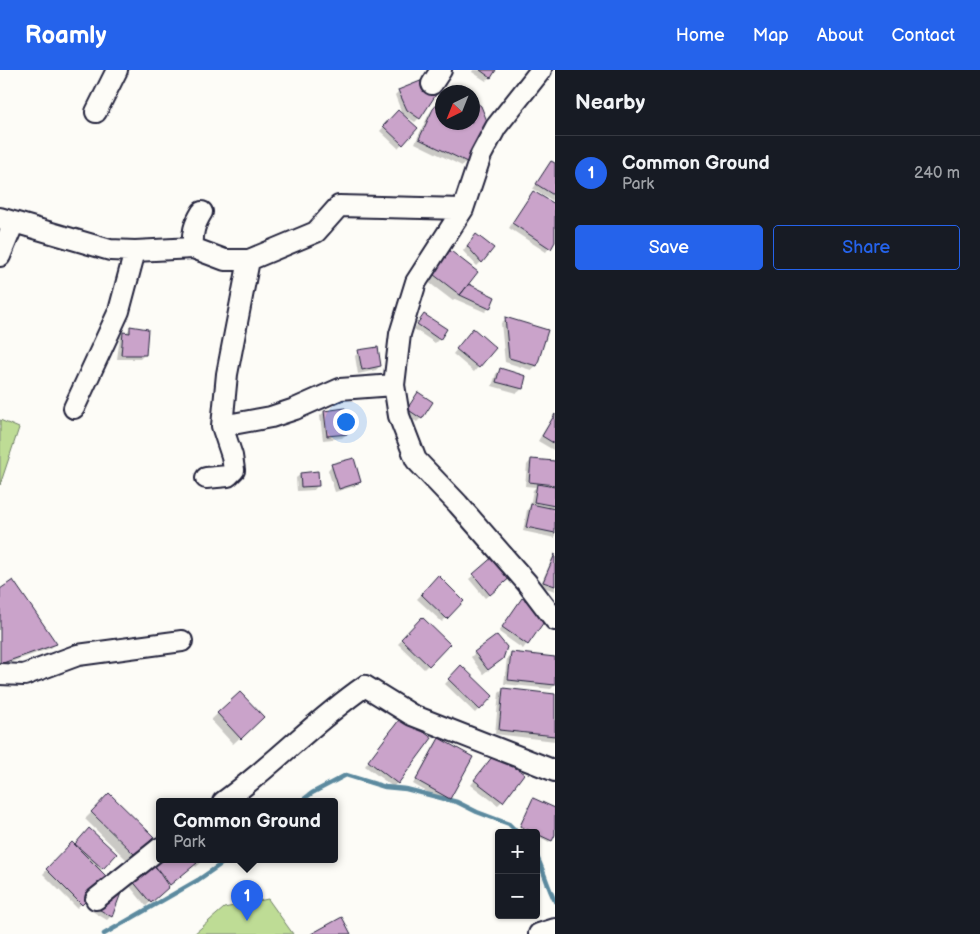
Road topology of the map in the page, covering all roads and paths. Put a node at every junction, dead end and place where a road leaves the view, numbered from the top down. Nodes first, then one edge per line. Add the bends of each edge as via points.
1 (117, 70) edge
2 (541, 70) edge
3 (96, 112) dead end
4 (463, 208) junction
5 (202, 212) dead end
6 (7, 220) edge
7 (193, 248) junction
8 (135, 251) junction
9 (0, 256) edge
10 (249, 260) junction
11 (394, 385) junction
12 (74, 408) dead end
13 (222, 426) junction
14 (206, 478) dead end
15 (555, 620) edge
16 (182, 641) dead end
17 (0, 674) edge
18 (555, 771) edge
19 (227, 798) edge
20 (156, 851) edge
21 (96, 898) dead end
22 (555, 929) edge
23 (538, 934) edge

1 - 3 street
2 - 4 street via 496,127
4 - 10 street via 339,206 316,232
4 - 11 street via 416,282 400,334
5 - 7 street via 192,232
6 - 8 street via 110,250
6 - 9 street
7 - 8 street
7 - 10 street via 224,260
8 - 12 street via 119,310
10 - 13 street via 227,374
11 - 13 street via 340,389 272,417
11 - 15 street via 399,416 416,460 458,504
13 - 14 street via 234,470 228,476
16 - 17 street via 78,655 24,675
18 - 19 street via 412,715 365,686
20 - 21 street
22 - 23 street

